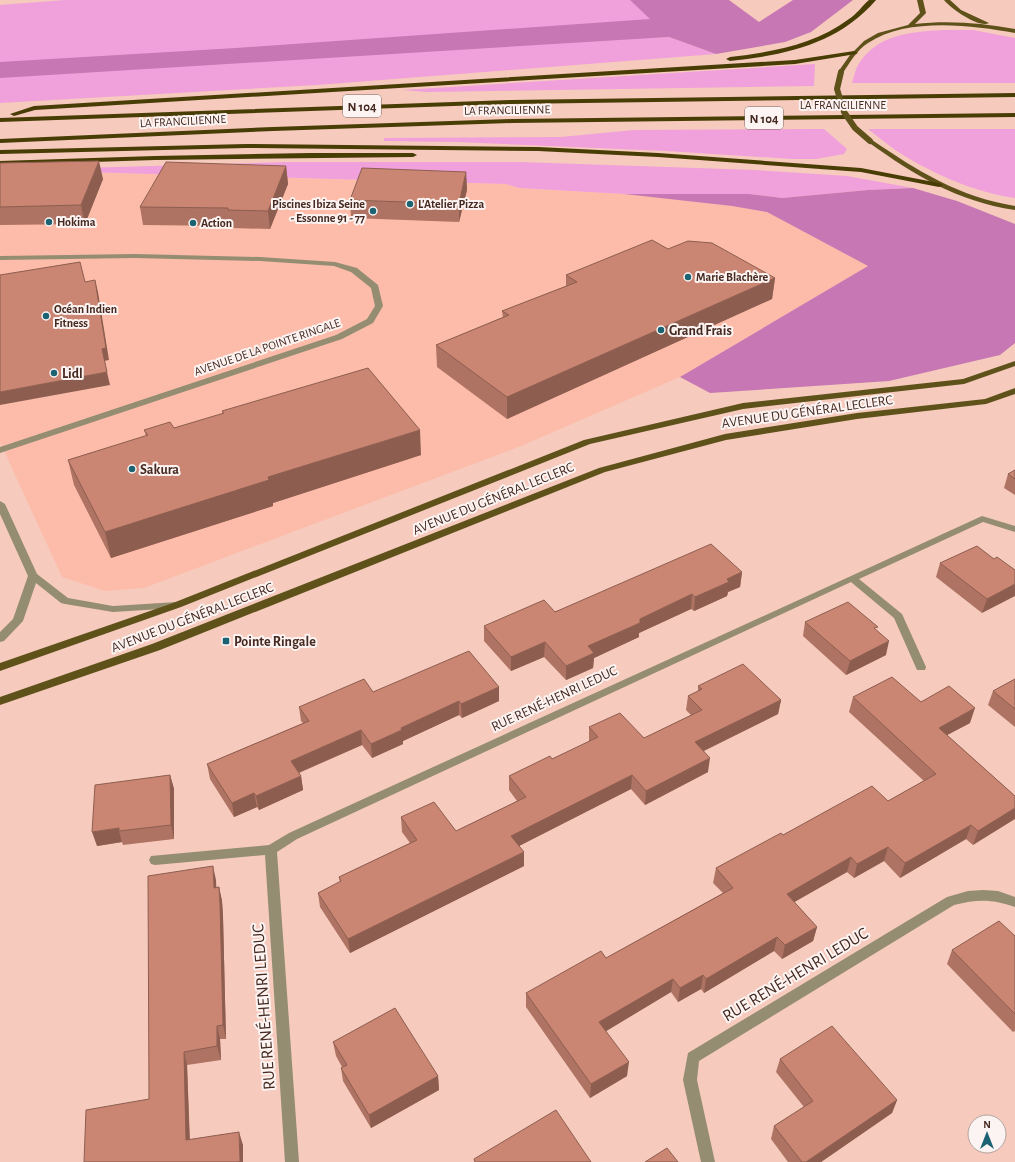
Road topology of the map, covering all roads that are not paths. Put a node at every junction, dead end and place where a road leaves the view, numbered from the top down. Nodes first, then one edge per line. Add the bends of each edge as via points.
1 (873, 0) edge
2 (920, 0) edge
3 (948, 0) edge
4 (910, 26) junction
5 (994, 27) junction
6 (1015, 31) edge
7 (854, 53) junction
8 (669, 69) junction
9 (1015, 95) edge
10 (1015, 115) edge
11 (0, 119) edge
12 (0, 141) edge
13 (0, 152) edge
14 (658, 155) junction
15 (0, 163) edge
16 (939, 185) junction
17 (1003, 207) junction
18 (1015, 208) edge
19 (1015, 213) edge
20 (0, 258) edge
21 (1015, 363) edge
22 (1015, 391) edge
23 (0, 450) edge
24 (0, 504) edge
25 (1015, 528) edge
26 (33, 576) junction
27 (852, 578) junction
28 (177, 605) junction
29 (0, 638) edge
30 (0, 667) edge
31 (921, 667) dead end
32 (0, 701) edge
33 (271, 850) junction
34 (155, 860) dead end
35 (1015, 902) edge
36 (292, 1162) edge
37 (708, 1162) edge

1 - 8 highway via 853,20 825,37 778,52
2 - 4 main road via 923,14
3 - 5 main road via 965,14
4 - 5 main road via 945,24
4 - 7 main road via 885,32 867,41
5 - 6 main road
7 - 8 highway via 796,62
7 - 16 main road, bridge via 841,72 837,89 844,112 855,128 870,141 908,168
8 - 11 highway via 34,108
9 - 11 highway, LA FRANCILIENNE / N 104 via 519,102
10 - 12 highway, LA FRANCILIENNE / N 104 via 512,121
13 - 14 highway via 361,146 538,149
14 - 15 highway via 252,156 100,158
14 - 16 highway via 861,170
16 - 17 main road via 967,197
17 - 18 main road
17 - 19 main road
20 - 23 street, AVENUE DE LA POINTE RINGALE via 135,256 335,264 354,270 375,287 379,306 370,321 339,337
21 - 28 main road, AVENUE DU GÉNÉRAL LECLERC via 964,381 743,406 587,442
22 - 32 main road, AVENUE DU GÉNÉRAL LECLERC via 986,401 857,416 726,437 602,470 156,647
24 - 26 street
25 - 27 street, RUE RENÉ-HENRI LEDUC via 982,519
26 - 28 street via 66,600 113,609
26 - 29 street via 18,621
27 - 31 street via 898,616
27 - 33 street, RUE RENÉ-HENRI LEDUC via 301,833
28 - 30 main road, AVENUE DU GÉNÉRAL LECLERC
33 - 34 street, RUE RENÉ-HENRI LEDUC
33 - 36 street, RUE RENÉ-HENRI LEDUC
35 - 37 street, RUE RENÉ-HENRI LEDUC via 1000,895 977,894 951,900 693,1057 690,1080

